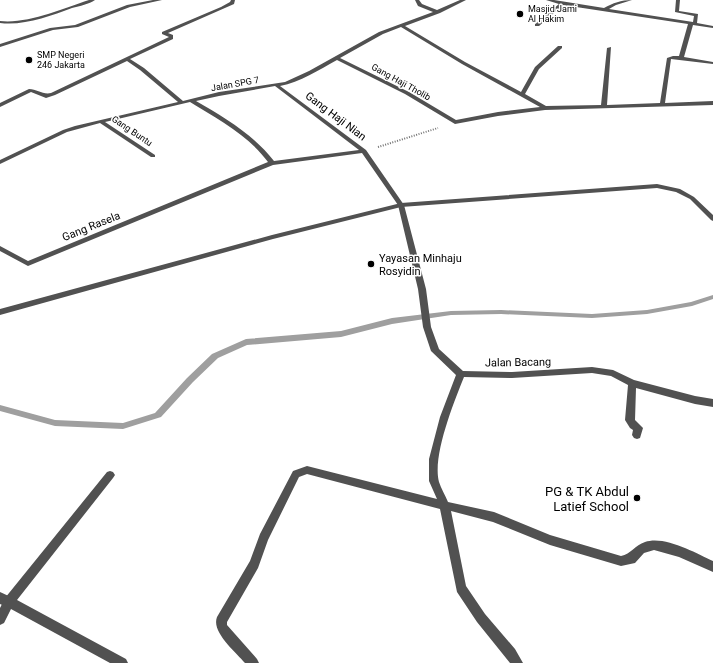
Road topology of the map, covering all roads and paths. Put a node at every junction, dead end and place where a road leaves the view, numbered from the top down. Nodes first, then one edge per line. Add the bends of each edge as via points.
1 (93, 0) edge
2 (160, 0) edge
3 (233, 0) edge
4 (417, 0) edge
5 (464, 0) edge
6 (548, 0) edge
7 (573, 0) edge
8 (630, 0) edge
9 (678, 0) edge
10 (562, 3) junction
11 (568, 4) junction
12 (604, 10) junction
13 (438, 12) junction
14 (0, 22) edge
15 (693, 24) junction
16 (538, 25) dead end
17 (402, 26) junction
18 (713, 27) edge
19 (0, 46) edge
20 (560, 47) dead end
21 (609, 48) dead end
22 (337, 58) junction
23 (681, 58) junction
24 (127, 59) junction
25 (713, 63) edge
26 (276, 85) junction
27 (523, 93) junction
28 (192, 101) junction
29 (713, 103) edge
30 (183, 104) junction
31 (0, 105) edge
32 (662, 105) junction
33 (604, 106) junction
34 (545, 108) junction
35 (100, 121) junction
36 (456, 122) junction
37 (364, 151) junction
38 (153, 156) dead end
39 (0, 162) edge
40 (272, 163) junction
41 (401, 205) junction
42 (713, 219) edge
43 (0, 248) edge
44 (0, 312) edge
45 (461, 374) junction
46 (632, 383) junction
47 (713, 403) edge
48 (637, 434) dead end
49 (110, 475) dead end
50 (444, 504) junction
51 (713, 567) edge
52 (4, 600) edge
53 (0, 619) edge
54 (122, 663) edge
55 (253, 663) edge
56 (517, 663) edge

1 - 14 street via 20,22
2 - 19 street via 130,6 76,26 52,29
3 - 24 street via 223,8 165,32 171,36 170,38
4 - 13 street via 420,5
5 - 13 street, Jalan SPG 7
6 - 10 street
7 - 11 street
8 - 12 street via 618,2
9 - 15 street via 677,12 696,15
10 - 11 street
10 - 16 street
11 - 12 street
12 - 15 street
13 - 17 street, Jalan SPG 7
15 - 18 street
15 - 23 street
17 - 22 street, Jalan SPG 7 via 381,32
17 - 27 street via 471,68
20 - 27 street via 537,68
21 - 33 street
22 - 26 street, Jalan SPG 7 via 295,79
22 - 36 street, Gang Haji Tholib via 407,93
23 - 25 street
23 - 32 street via 669,59
24 - 30 street
24 - 31 street via 51,95 46,96 31,90
26 - 28 street, Jalan SPG 7
26 - 37 street, Gang Haji Nian
27 - 34 street
28 - 30 street, Jalan SPG 7
28 - 40 street via 260,147
29 - 32 street
30 - 35 street, Jalan SPG 7
32 - 33 street
33 - 34 street
34 - 36 street
35 - 38 street, Gang Buntu
35 - 39 street, Jalan SPG 7 via 65,130
36 - 37 path
37 - 40 street
37 - 41 street, Gang Haji Nian
40 - 43 street, Gang Rasela via 28,264
41 - 42 street via 657,186 678,190 692,198
41 - 44 street via 272,237
41 - 45 street, Gang Haji Nian via 422,289 427,327 436,351
45 - 46 street, Jalan Bacang via 512,375 592,370 613,373
45 - 50 street via 444,416 434,459 434,481
46 - 47 street, Jalan Bacang
46 - 48 street via 630,420 638,428
49 - 52 street
50 - 51 street via 494,517 550,540 621,561 631,559 637,550 649,545 671,548
50 - 55 street via 307,470 296,474 254,564 222,621 222,628
50 - 56 street via 461,588
52 - 53 street
52 - 54 street

